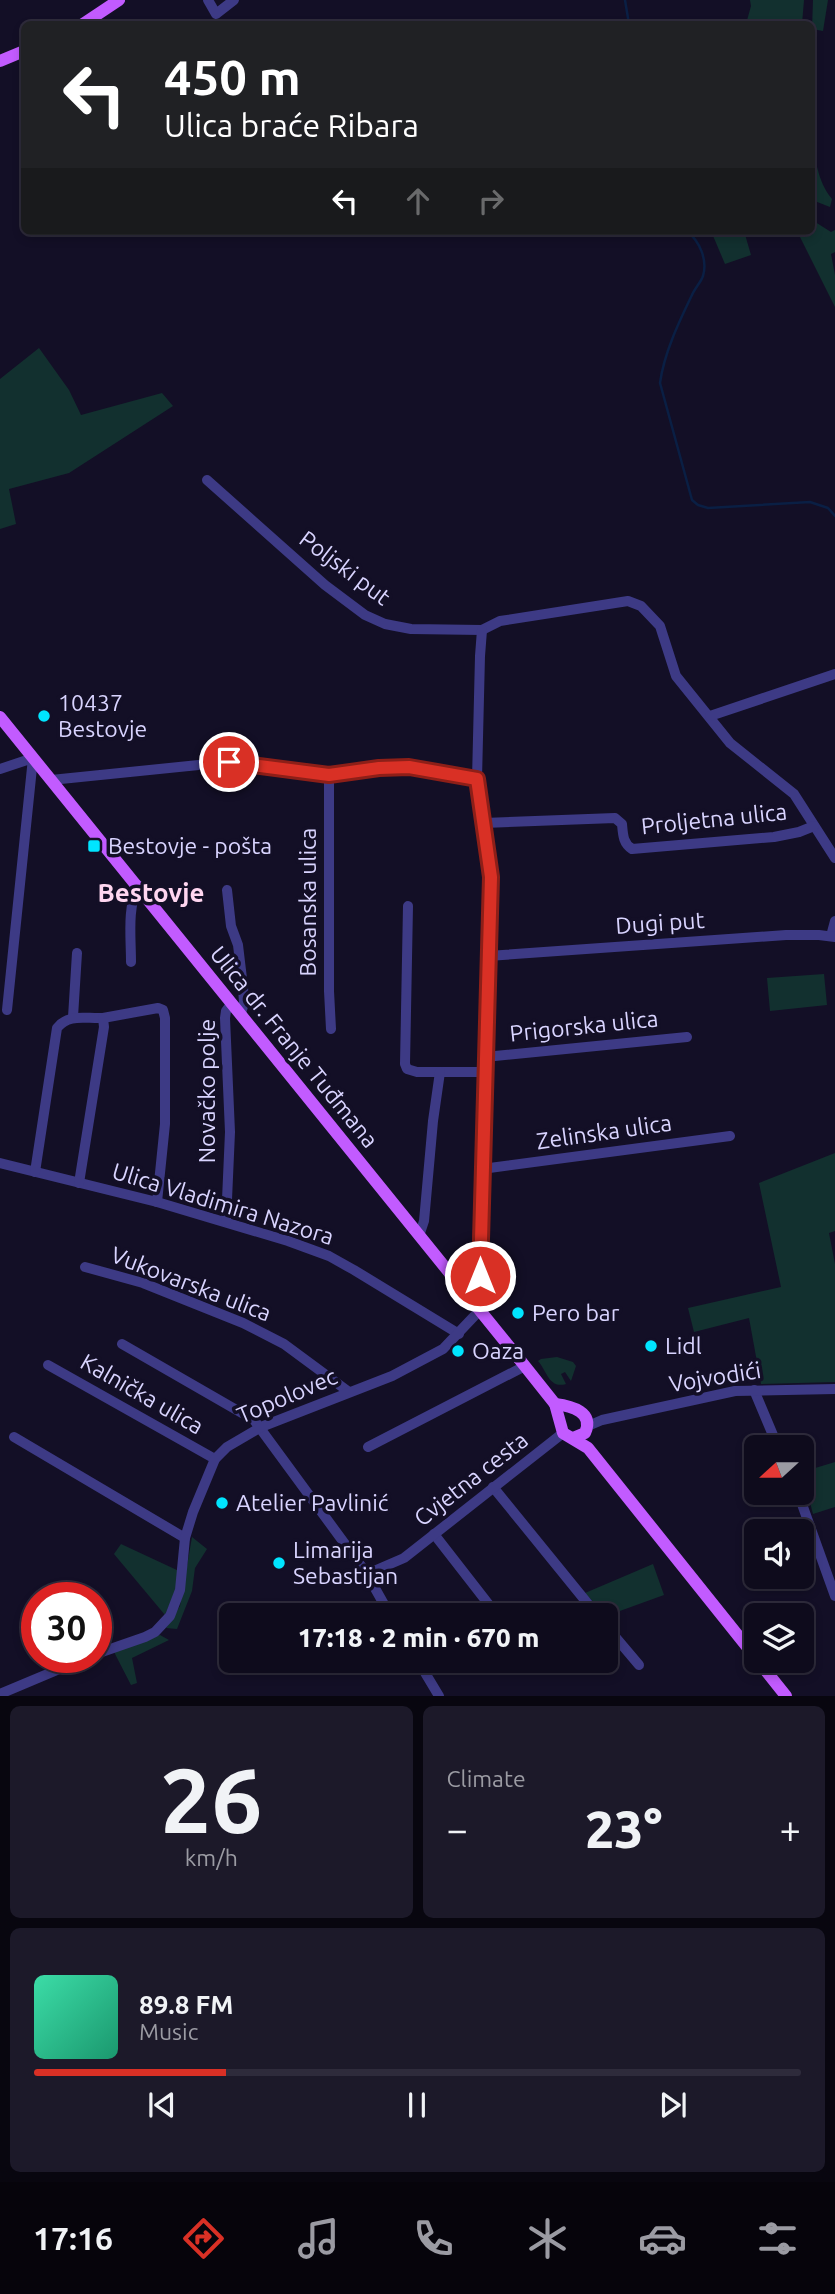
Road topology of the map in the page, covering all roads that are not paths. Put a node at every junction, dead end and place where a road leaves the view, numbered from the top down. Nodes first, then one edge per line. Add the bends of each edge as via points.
1 (119, 0) edge
2 (208, 0) edge
3 (234, 0) edge
4 (87, 21) edge
5 (21, 52) edge
6 (0, 61) edge
7 (207, 480) dead end
8 (482, 630) junction
9 (835, 674) edge
10 (710, 716) junction
11 (0, 717) edge
12 (33, 758) junction
13 (0, 769) edge
14 (329, 775) junction
15 (477, 779) junction
16 (51, 780) junction
17 (484, 823) junction
18 (814, 826) junction
19 (835, 858) edge
20 (138, 885) junction
21 (227, 890) dead end
22 (408, 906) dead end
23 (835, 921) edge
24 (833, 937) edge
25 (77, 953) dead end
26 (488, 956) junction
27 (131, 962) dead end
28 (232, 1003) junction
29 (7, 1010) dead end
30 (241, 1013) junction
31 (74, 1017) junction
32 (103, 1018) junction
33 (331, 1029) dead end
34 (687, 1037) dead end
35 (485, 1058) junction
36 (440, 1072) junction
37 (485, 1072) junction
38 (730, 1136) dead end
39 (0, 1163) edge
40 (482, 1170) junction
41 (35, 1172) junction
42 (79, 1183) junction
43 (157, 1202) junction
44 (226, 1222) junction
45 (419, 1236) junction
46 (85, 1267) dead end
47 (480, 1310) junction
48 (459, 1334) junction
49 (122, 1344) dead end
50 (48, 1365) dead end
51 (525, 1366) junction
52 (835, 1388) edge
53 (754, 1390) junction
54 (349, 1392) junction
55 (555, 1404) junction
56 (261, 1427) junction
57 (576, 1428) junction
58 (773, 1435) edge
59 (14, 1437) dead end
60 (368, 1447) dead end
61 (215, 1459) junction
62 (493, 1487) junction
63 (802, 1505) edge
64 (435, 1534) junction
65 (185, 1538) junction
66 (367, 1574) junction
67 (835, 1596) edge
68 (383, 1603) edge
69 (489, 1603) edge
70 (587, 1603) edge
71 (744, 1643) edge
72 (618, 1644) edge
73 (112, 1648) edge
74 (639, 1665) dead end
75 (50, 1673) edge
76 (425, 1673) edge
77 (768, 1673) edge
78 (0, 1694) edge
79 (439, 1696) edge
80 (786, 1696) edge

1 - 4 main road
2 - 3 street via 216,14
5 - 6 main road
7 - 8 street, Poljski put via 365,615 411,629
8 - 10 street, Poljski put via 500,621 633,602 660,626 676,676
8 - 15 street
9 - 10 street
10 - 18 street, Poljski put via 730,743 794,794
11 - 12 main road, Ulica dr. Franje Tuđmana
12 - 13 street
12 - 16 main road, Ulica dr. Franje Tuđmana
12 - 29 street
14 - 15 street via 409,767
14 - 16 street via 229,762
14 - 33 street, Bosanska ulica
15 - 17 street
16 - 20 main road, Ulica dr. Franje Tuđmana
17 - 18 street, Proljetna ulica via 615,818 632,849 774,837
17 - 26 street via 491,877
18 - 19 street, Poljski put
20 - 27 street via 132,897
20 - 28 main road, Ulica dr. Franje Tuđmana
21 - 30 street via 243,987
22 - 36 street via 405,1065 410,1071
23 - 24 street
24 - 26 street, Dugi put via 786,935
25 - 31 street
26 - 35 street
28 - 30 main road, Ulica dr. Franje Tuđmana
28 - 44 street, Novačko polje via 225,1018 230,1132
30 - 45 main road, Ulica dr. Franje Tuđmana
31 - 32 street
31 - 41 street via 57,1028
32 - 42 street
32 - 43 street via 163,1010 165,1124
34 - 35 street, Prigorska ulica
35 - 37 street
36 - 37 street
36 - 45 street
37 - 40 street
38 - 40 street, Zelinska ulica
39 - 41 street, Ulica Vladimira Nazora
40 - 47 street
41 - 42 street, Ulica Vladimira Nazora
42 - 43 street, Ulica Vladimira Nazora
43 - 44 street, Ulica Vladimira Nazora
44 - 48 street, Ulica Vladimira Nazora via 329,1256
45 - 47 main road, Ulica dr. Franje Tuđmana
46 - 54 street, Vukovarska ulica via 143,1283 243,1323 284,1344
47 - 48 street, Topolovec
47 - 51 main road, Ulica dr. Franje Tuđmana
48 - 54 street, Topolovec via 443,1349 402,1371
49 - 56 street
50 - 61 street, Kalnička ulica
51 - 55 main road, Ulica dr. Franje Tuđmana
51 - 60 street
52 - 53 street, Vojvodići
53 - 57 street, Vojvodići via 716,1394
53 - 58 street
54 - 56 street, Topolovec
55 - 57 main road, Ulica dr. Franje Tuđmana
55 - 57 main road via 572,1410 565,1413
56 - 61 street, Topolovec
56 - 66 street
57 - 62 street, Cvjetna cesta
57 - 71 main road, Ulica dr. Franje Tuđmana
59 - 65 street
61 - 65 street, Topolovec
62 - 64 street, Cvjetna cesta
62 - 70 street
63 - 67 street
64 - 66 street, Cvjetna cesta via 404,1558
64 - 69 street
65 - 73 street, Topolovec via 180,1590 164,1624 145,1637
66 - 68 street
72 - 74 street
75 - 78 street
76 - 79 street
77 - 80 main road, Ulica dr. Franje Tuđmana

